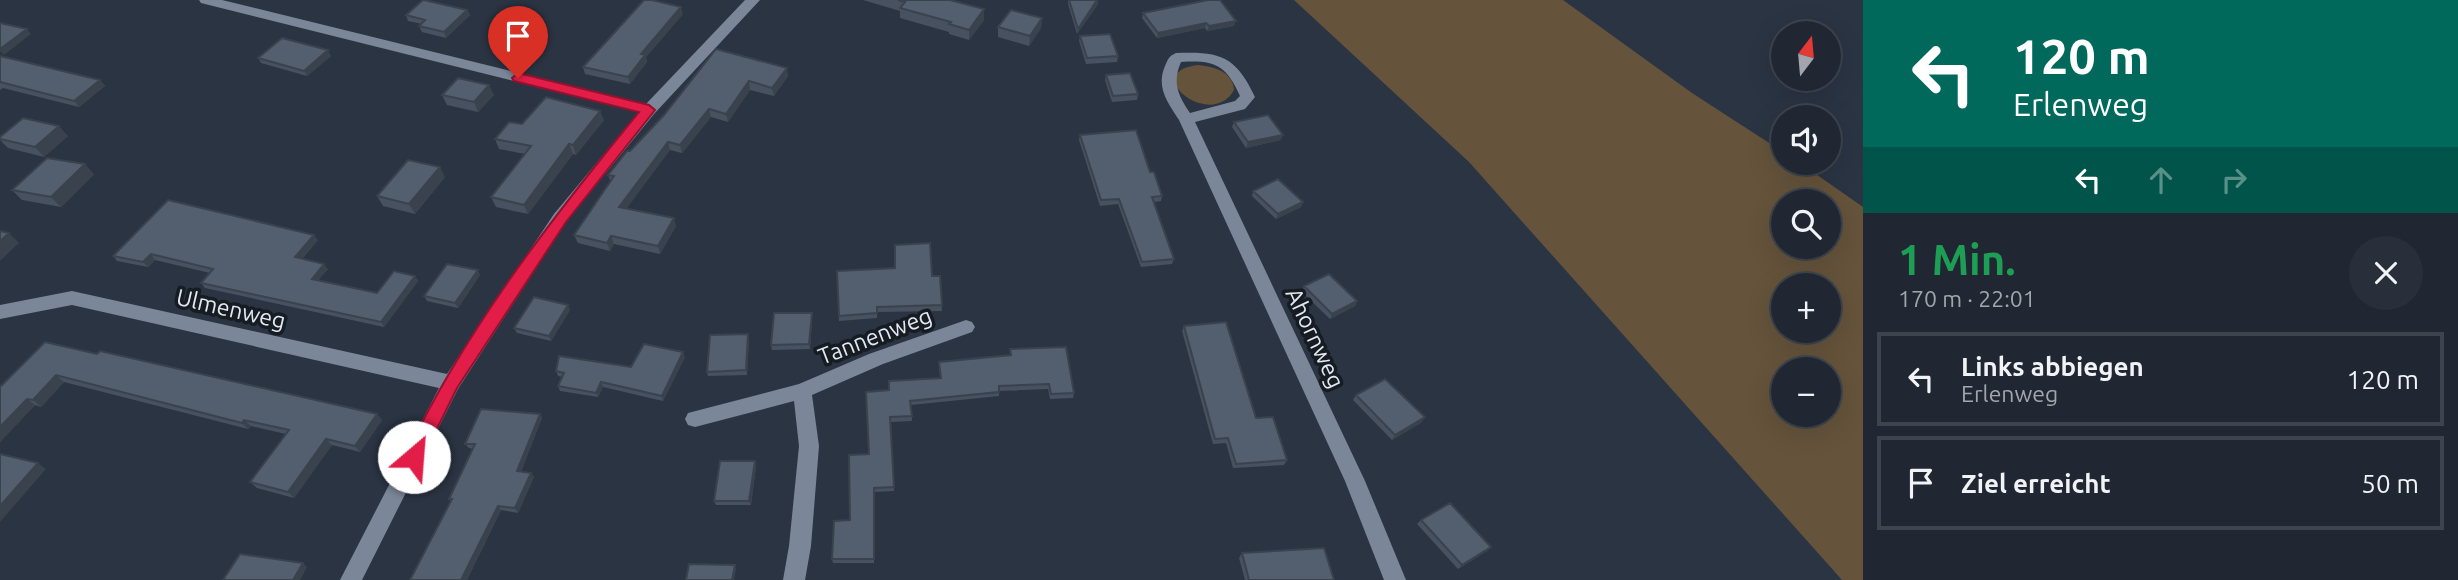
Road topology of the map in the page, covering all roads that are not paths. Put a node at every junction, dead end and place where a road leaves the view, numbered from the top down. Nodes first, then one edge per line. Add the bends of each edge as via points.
1 (206, 0) edge
2 (753, 0) edge
3 (649, 110) junction
4 (1186, 119) junction
5 (0, 312) edge
6 (966, 327) dead end
7 (451, 383) junction
8 (802, 391) junction
9 (695, 419) dead end
10 (352, 580) edge
11 (793, 580) edge
12 (1395, 580) edge

1 - 3 street
2 - 3 street
3 - 7 street via 561,218
4 - 4 street, Ahornweg via 1240,105 1248,97 1240,77 1225,62 1207,56 1176,58 1168,75 1169,93
4 - 12 street, Ahornweg via 1355,481
5 - 7 street, Ulmenweg via 72,298
6 - 8 street, Tannenweg
7 - 10 street
8 - 9 street, Tannenweg
8 - 11 street, Tannenweg via 809,446

